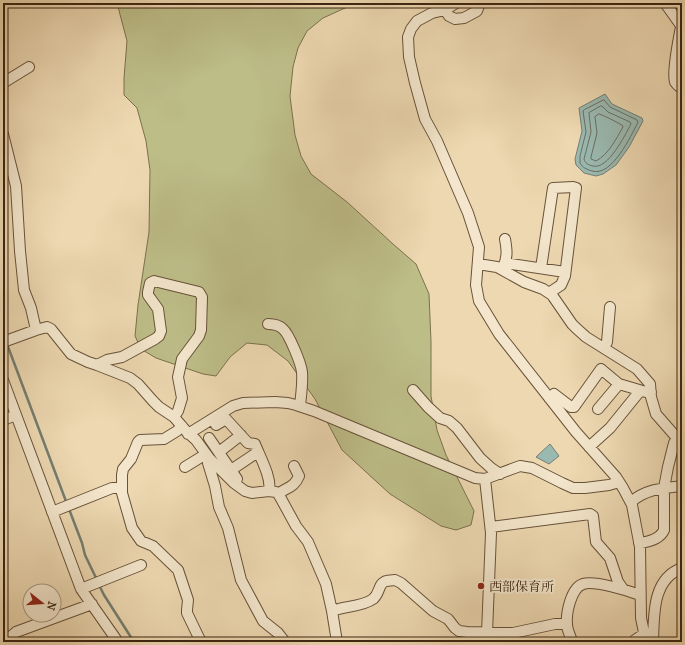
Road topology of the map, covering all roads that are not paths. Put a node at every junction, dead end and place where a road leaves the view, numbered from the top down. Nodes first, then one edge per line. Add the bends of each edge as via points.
1 (456, 3) edge
2 (480, 3) edge
3 (665, 3) edge
4 (445, 10) junction
5 (29, 67) dead end
6 (3, 83) edge
7 (682, 88) edge
8 (3, 134) edge
9 (505, 239) dead end
10 (478, 264) junction
11 (504, 266) junction
12 (541, 268) junction
13 (565, 272) junction
14 (549, 293) junction
15 (610, 307) dead end
16 (268, 324) dead end
17 (36, 330) junction
18 (3, 342) edge
19 (604, 348) junction
20 (97, 365) junction
21 (3, 380) edge
22 (619, 384) junction
23 (413, 390) dead end
24 (640, 391) junction
25 (651, 392) junction
26 (549, 398) junction
27 (300, 406) junction
28 (598, 409) dead end
29 (16, 415) junction
30 (174, 417) junction
31 (3, 420) edge
32 (188, 432) junction
33 (241, 435) junction
34 (679, 436) edge
35 (209, 438) dead end
36 (589, 447) junction
37 (219, 452) junction
38 (258, 452) junction
39 (208, 456) junction
40 (294, 466) dead end
41 (185, 467) dead end
42 (231, 470) junction
43 (500, 474) junction
44 (485, 479) junction
45 (619, 482) junction
46 (239, 486) junction
47 (682, 486) edge
48 (122, 488) junction
49 (664, 488) junction
50 (274, 493) junction
51 (630, 502) junction
52 (52, 512) junction
53 (491, 527) junction
54 (639, 543) junction
55 (141, 565) dead end
56 (682, 568) edge
57 (81, 589) junction
58 (623, 589) junction
59 (640, 595) junction
60 (92, 604) junction
61 (332, 611) junction
62 (567, 624) junction
63 (487, 633) junction
64 (645, 638) edge
65 (4, 642) edge
66 (118, 642) edge
67 (201, 642) edge
68 (285, 642) edge
69 (337, 642) edge
70 (572, 642) edge
71 (634, 642) edge
72 (653, 642) edge

1 - 4 street
2 - 4 street via 476,11 464,18 455,19
3 - 7 street via 681,27 675,81
4 - 10 street via 417,21 408,38 409,56 425,120 437,141 468,213 479,246
5 - 6 street
8 - 17 street via 16,186 24,290
9 - 11 street via 507,250
10 - 11 street
10 - 26 street via 476,286 479,301 499,334
11 - 12 street
11 - 14 street via 524,282
12 - 13 street
12 - 13 street via 553,188 573,187 576,188
13 - 14 street via 561,285
14 - 19 street via 576,328
15 - 19 street via 607,342
16 - 27 street via 275,324 288,334 300,362
17 - 18 street
17 - 20 street via 47,327 51,329 71,354
19 - 25 street via 637,369 650,384
20 - 30 street via 130,378 156,404
20 - 30 street via 122,357 159,336 161,331 158,309 148,296 150,283 154,281 200,292 201,330 182,359 178,377 182,398
21 - 29 street
22 - 24 street
22 - 26 street via 601,369 574,407 554,394
22 - 28 street
23 - 43 street via 440,418 457,428 480,458
24 - 25 street
24 - 36 street via 610,428
25 - 34 street via 656,414
26 - 36 street
27 - 32 street via 275,402 243,403 233,406
27 - 44 street via 475,478
29 - 31 street
29 - 52 street
30 - 32 street
32 - 33 street via 226,419
32 - 39 street
32 - 48 street via 177,431 164,439 140,440 123,469
33 - 37 street
33 - 38 street via 248,443 255,444
34 - 49 street via 674,443
35 - 37 street
36 - 45 street
37 - 42 street
38 - 42 street
38 - 50 street
39 - 41 street
39 - 46 street
39 - 68 street via 219,507 228,528 241,580 263,621
40 - 50 street via 300,476 293,486
42 - 46 street via 240,483
43 - 44 street
43 - 45 street via 520,466 532,468 573,488
44 - 53 street
45 - 51 street
46 - 50 street via 252,493
47 - 49 street
48 - 52 street via 112,488
48 - 67 street via 132,528 141,541 153,546 178,570 188,600 187,613
49 - 51 street via 637,496
49 - 54 street via 662,535
50 - 61 street via 308,542 326,584
51 - 54 street
52 - 57 street
53 - 58 street via 590,514 594,516 596,542 610,558
53 - 63 street
54 - 59 street
55 - 57 street
56 - 72 street via 672,573 662,584 656,600
57 - 60 street
58 - 59 street
58 - 62 street via 582,584 574,592 568,607
59 - 64 street
60 - 65 street via 16,632
60 - 66 street
61 - 63 street via 368,602 374,598 386,580 395,580 433,611 448,619 459,631
61 - 69 street
62 - 63 street via 513,633
62 - 70 street
64 - 71 street

